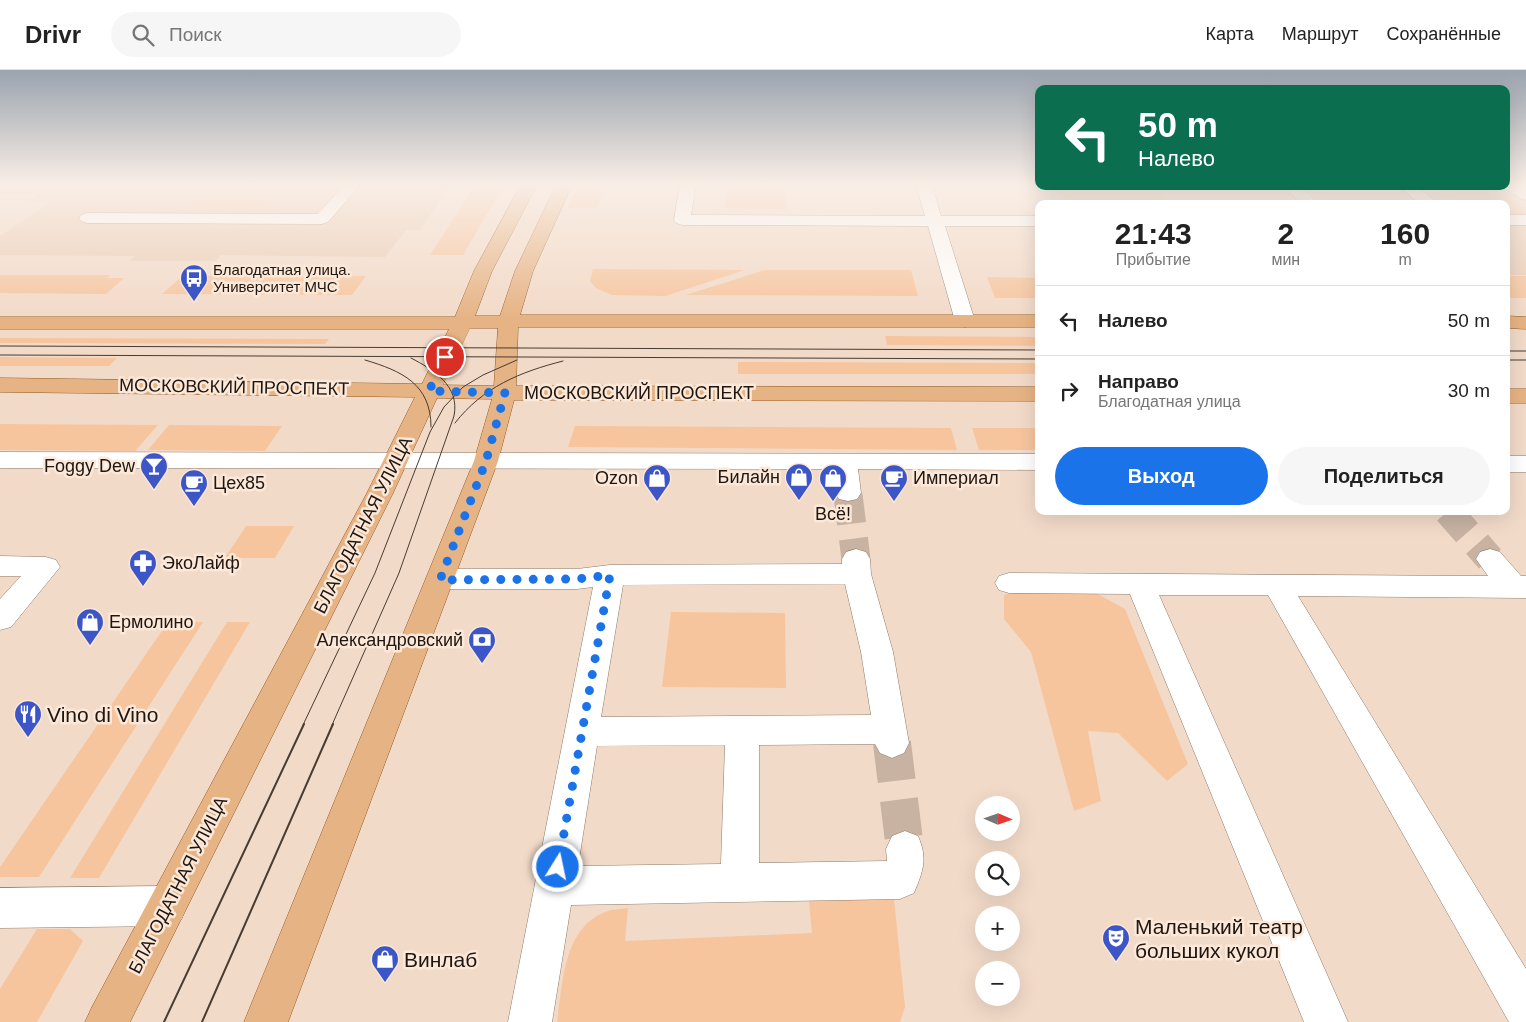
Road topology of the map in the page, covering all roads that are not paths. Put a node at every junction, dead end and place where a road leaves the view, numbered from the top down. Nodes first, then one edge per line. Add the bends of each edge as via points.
1 (505, 229) edge
2 (543, 229) edge
3 (936, 229) edge
4 (965, 321) junction
5 (1035, 321) edge
6 (508, 322) junction
7 (1510, 322) edge
8 (1526, 322) edge
9 (0, 323) edge
10 (462, 323) junction
11 (0, 386) edge
12 (429, 391) junction
13 (505, 393) junction
14 (1035, 394) edge
15 (1510, 396) edge
16 (1526, 396) edge
17 (0, 460) edge
18 (486, 461) junction
19 (845, 461) junction
20 (395, 462) junction
21 (1035, 462) edge
22 (1510, 464) edge
23 (1526, 464) edge
24 (848, 493) tunnel mouth
25 (1490, 559) tunnel mouth
26 (0, 566) edge
27 (610, 575) junction
28 (440, 580) junction
29 (1009, 583) dead end
30 (1140, 584) junction
31 (1276, 584) junction
32 (1520, 587) edge
33 (0, 619) edge
34 (742, 730) junction
35 (582, 732) junction
36 (905, 850) tunnel mouth
37 (740, 883) junction
38 (555, 886) junction
39 (167, 906) junction
40 (0, 908) edge
41 (1526, 1009) edge
42 (107, 1022) edge
43 (266, 1022) edge
44 (530, 1022) edge
45 (1326, 1022) edge

1 - 10 main road, БЛАГОДАТНАЯ УЛИЦА via 483,271
2 - 6 main road via 524,271
3 - 4 street
4 - 5 main road
4 - 6 main road
6 - 10 main road
6 - 13 main road
7 - 8 main road
9 - 10 main road
10 - 12 main road, БЛАГОДАТНАЯ УЛИЦА
11 - 12 main road, МОСКОВСКИЙ ПРОСПЕКТ via 306,387
12 - 13 main road, МОСКОВСКИЙ ПРОСПЕКТ
12 - 20 main road, БЛАГОДАТНАЯ УЛИЦА
13 - 14 main road, МОСКОВСКИЙ ПРОСПЕКТ
13 - 18 main road
15 - 16 main road
17 - 20 street
18 - 19 street
18 - 20 street
18 - 28 main road
19 - 21 street
19 - 24 street
20 - 39 main road, БЛАГОДАТНАЯ УЛИЦА
22 - 23 street
25 - 32 street
26 - 33 street via 46,567
27 - 28 street via 577,579
27 - 34 street via 856,567 877,652 891,736
27 - 35 street
28 - 43 main road
29 - 30 street
30 - 31 street
30 - 45 street
31 - 32 street
31 - 41 street
34 - 35 street
34 - 37 street
35 - 38 street
36 - 37 street via 906,860 900,880
37 - 38 street
38 - 44 street
39 - 40 street
39 - 42 main road, БЛАГОДАТНАЯ УЛИЦА

